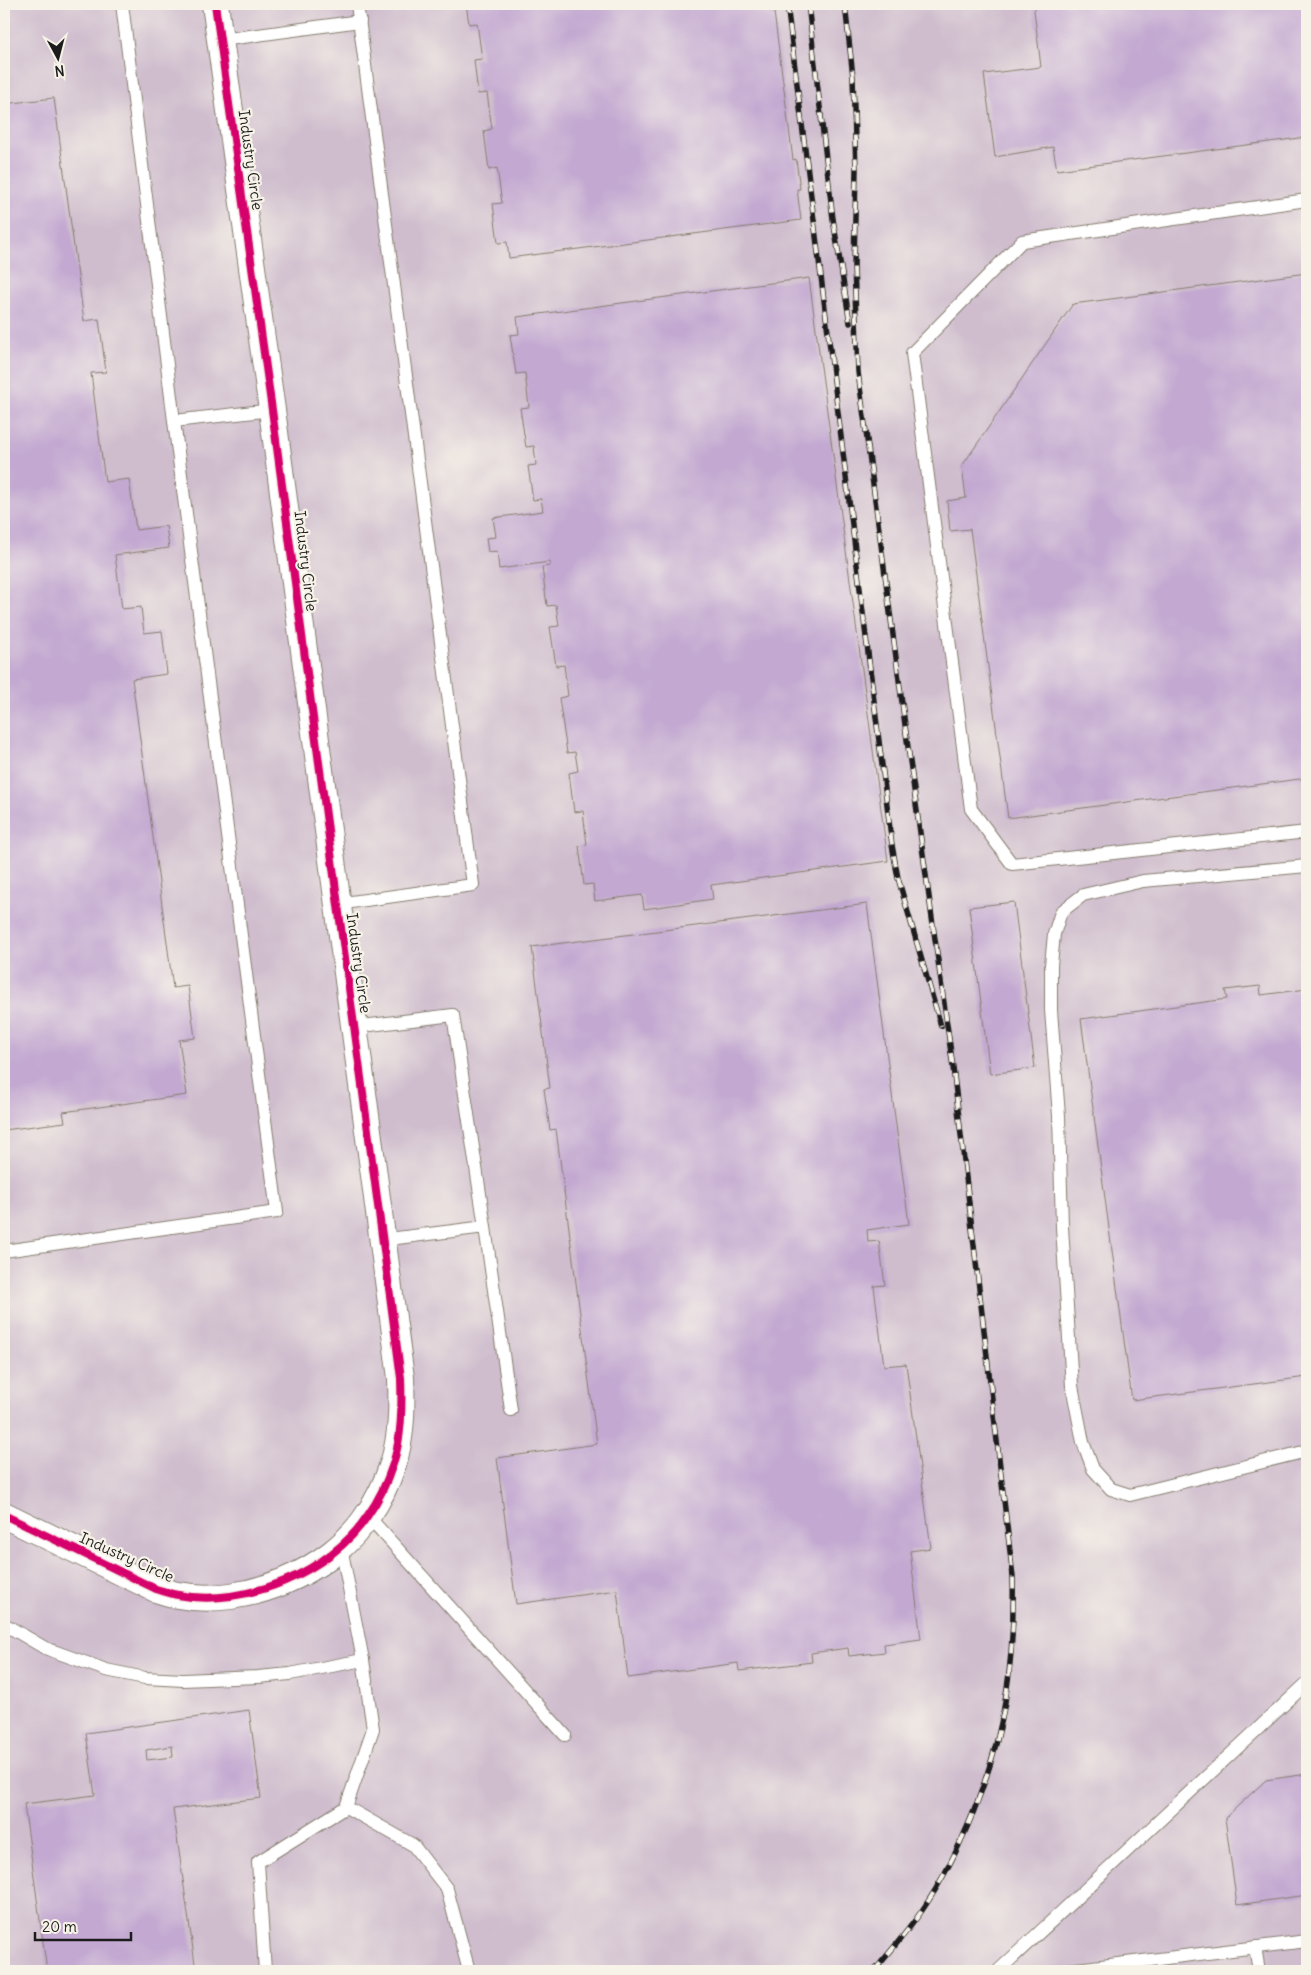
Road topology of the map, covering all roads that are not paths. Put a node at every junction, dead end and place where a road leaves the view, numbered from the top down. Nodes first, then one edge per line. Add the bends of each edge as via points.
1 (122, 4) edge
2 (215, 4) edge
3 (357, 4) edge
4 (360, 21) junction
5 (221, 40) junction
6 (1307, 200) edge
7 (272, 410) junction
8 (174, 421) junction
9 (1307, 832) edge
10 (1307, 866) edge
11 (337, 904) junction
12 (354, 1027) junction
13 (485, 1227) junction
14 (381, 1240) junction
15 (4, 1251) edge
16 (511, 1410) dead end
17 (1307, 1451) edge
18 (4, 1515) edge
19 (368, 1516) junction
20 (341, 1547) junction
21 (4, 1624) edge
22 (363, 1660) junction
23 (1306, 1685) edge
24 (565, 1735) dead end
25 (346, 1807) junction
26 (1307, 1940) edge
27 (1255, 1947) junction
28 (265, 1971) edge
29 (469, 1971) edge
30 (998, 1971) edge
31 (1060, 1971) edge
32 (1259, 1971) edge

1 - 8 lane
2 - 5 street, Industry Circle
3 - 4 lane
4 - 5 lane
4 - 11 lane via 473,885
5 - 7 street, Industry Circle
6 - 9 lane via 1022,241 912,353 971,809 1012,864
7 - 8 lane
7 - 11 street, Industry Circle
8 - 15 lane via 277,1212
10 - 17 lane via 1142,881 1083,895 1061,912 1054,934 1051,1010 1072,1386 1083,1442 1093,1470 1111,1489 1130,1495
11 - 12 street, Industry Circle
12 - 13 lane via 453,1015
12 - 14 street, Industry Circle
13 - 14 lane
13 - 16 lane
14 - 19 street, Industry Circle via 402,1404 393,1463
18 - 20 street, Industry Circle via 156,1589 179,1595 231,1596 257,1591 291,1578
19 - 20 street, Industry Circle
19 - 24 lane
20 - 22 lane
21 - 22 lane via 45,1648 106,1670 145,1678 183,1680 290,1674
22 - 25 lane via 373,1729
23 - 30 lane
25 - 28 lane via 258,1862
25 - 29 lane via 413,1845 447,1889
26 - 27 lane
27 - 31 lane
27 - 32 lane

